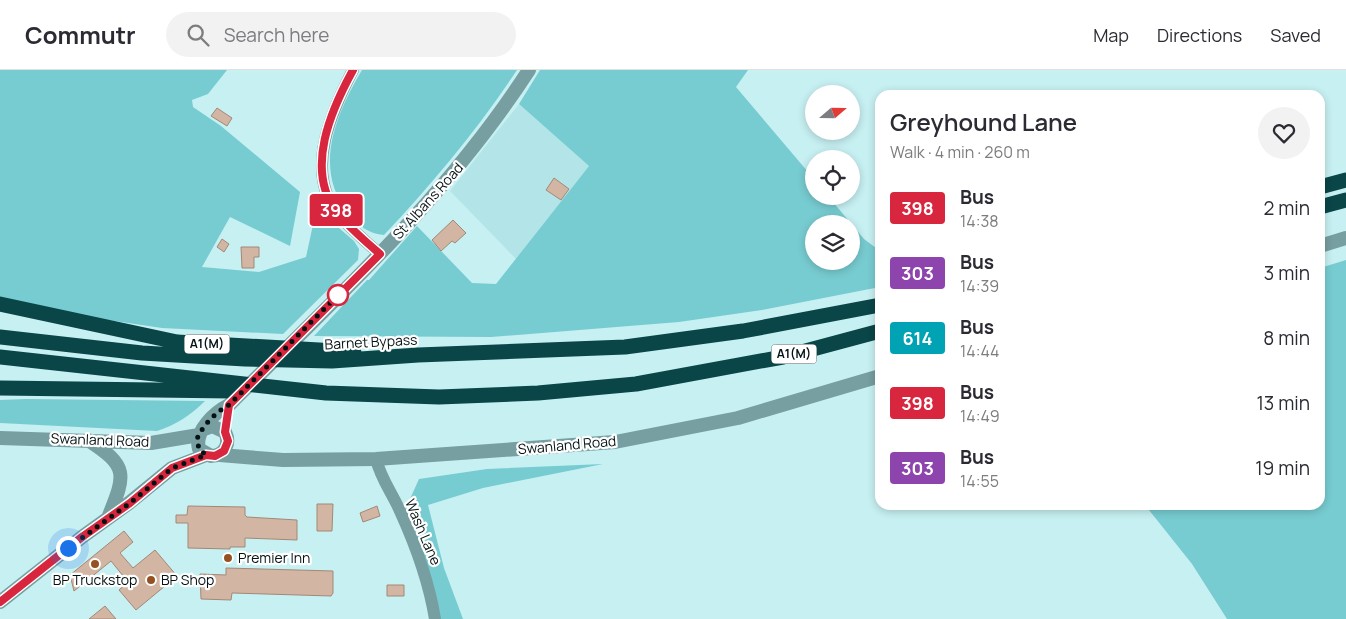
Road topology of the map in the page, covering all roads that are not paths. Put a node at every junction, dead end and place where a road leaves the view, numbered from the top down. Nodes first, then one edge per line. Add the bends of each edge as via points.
1 (354, 70) edge
2 (529, 70) edge
3 (1346, 180) edge
4 (1325, 186) edge
5 (1346, 200) edge
6 (1325, 206) edge
7 (1346, 238) edge
8 (1325, 244) edge
9 (380, 254) junction
10 (0, 304) edge
11 (875, 306) edge
12 (875, 332) edge
13 (0, 337) edge
14 (418, 355) junction
15 (0, 357) edge
16 (875, 377) edge
17 (0, 388) edge
18 (326, 394) junction
19 (229, 405) junction
20 (201, 432) junction
21 (0, 438) edge
22 (87, 440) junction
23 (219, 447) junction
24 (376, 458) junction
25 (108, 518) junction
26 (0, 602) edge
27 (435, 619) edge

1 - 9 street via 326,135 322,172 327,194 336,211
2 - 9 street, St Albans Road via 476,146
3 - 4 highway
5 - 6 highway
7 - 8 street
9 - 19 street, St Albans Road
10 - 14 highway, A1(M) via 177,342
11 - 14 highway, Barnet Bypass / A1(M) via 743,331 625,347
12 - 18 highway, A1(M) via 783,357 636,384 538,394 439,397
13 - 14 highway, Barnet Bypass / A1(M) via 142,353 245,359 332,362
15 - 18 highway, A1(M)
16 - 24 street, Swanland Road via 738,418 615,442
17 - 18 highway, A1(M)
19 - 20 street, St Albans Road via 221,409
19 - 23 street
20 - 22 street, Swanland Road via 151,442
20 - 23 street, Swanland Road via 212,426
20 - 23 street via 199,449
21 - 22 street, Swanland Road
22 - 25 street via 110,454 120,470 122,484
23 - 24 street, Swanland Road via 247,459
23 - 25 street via 172,468
24 - 27 street, Wash Lane via 380,477 400,511 426,578
25 - 26 street

